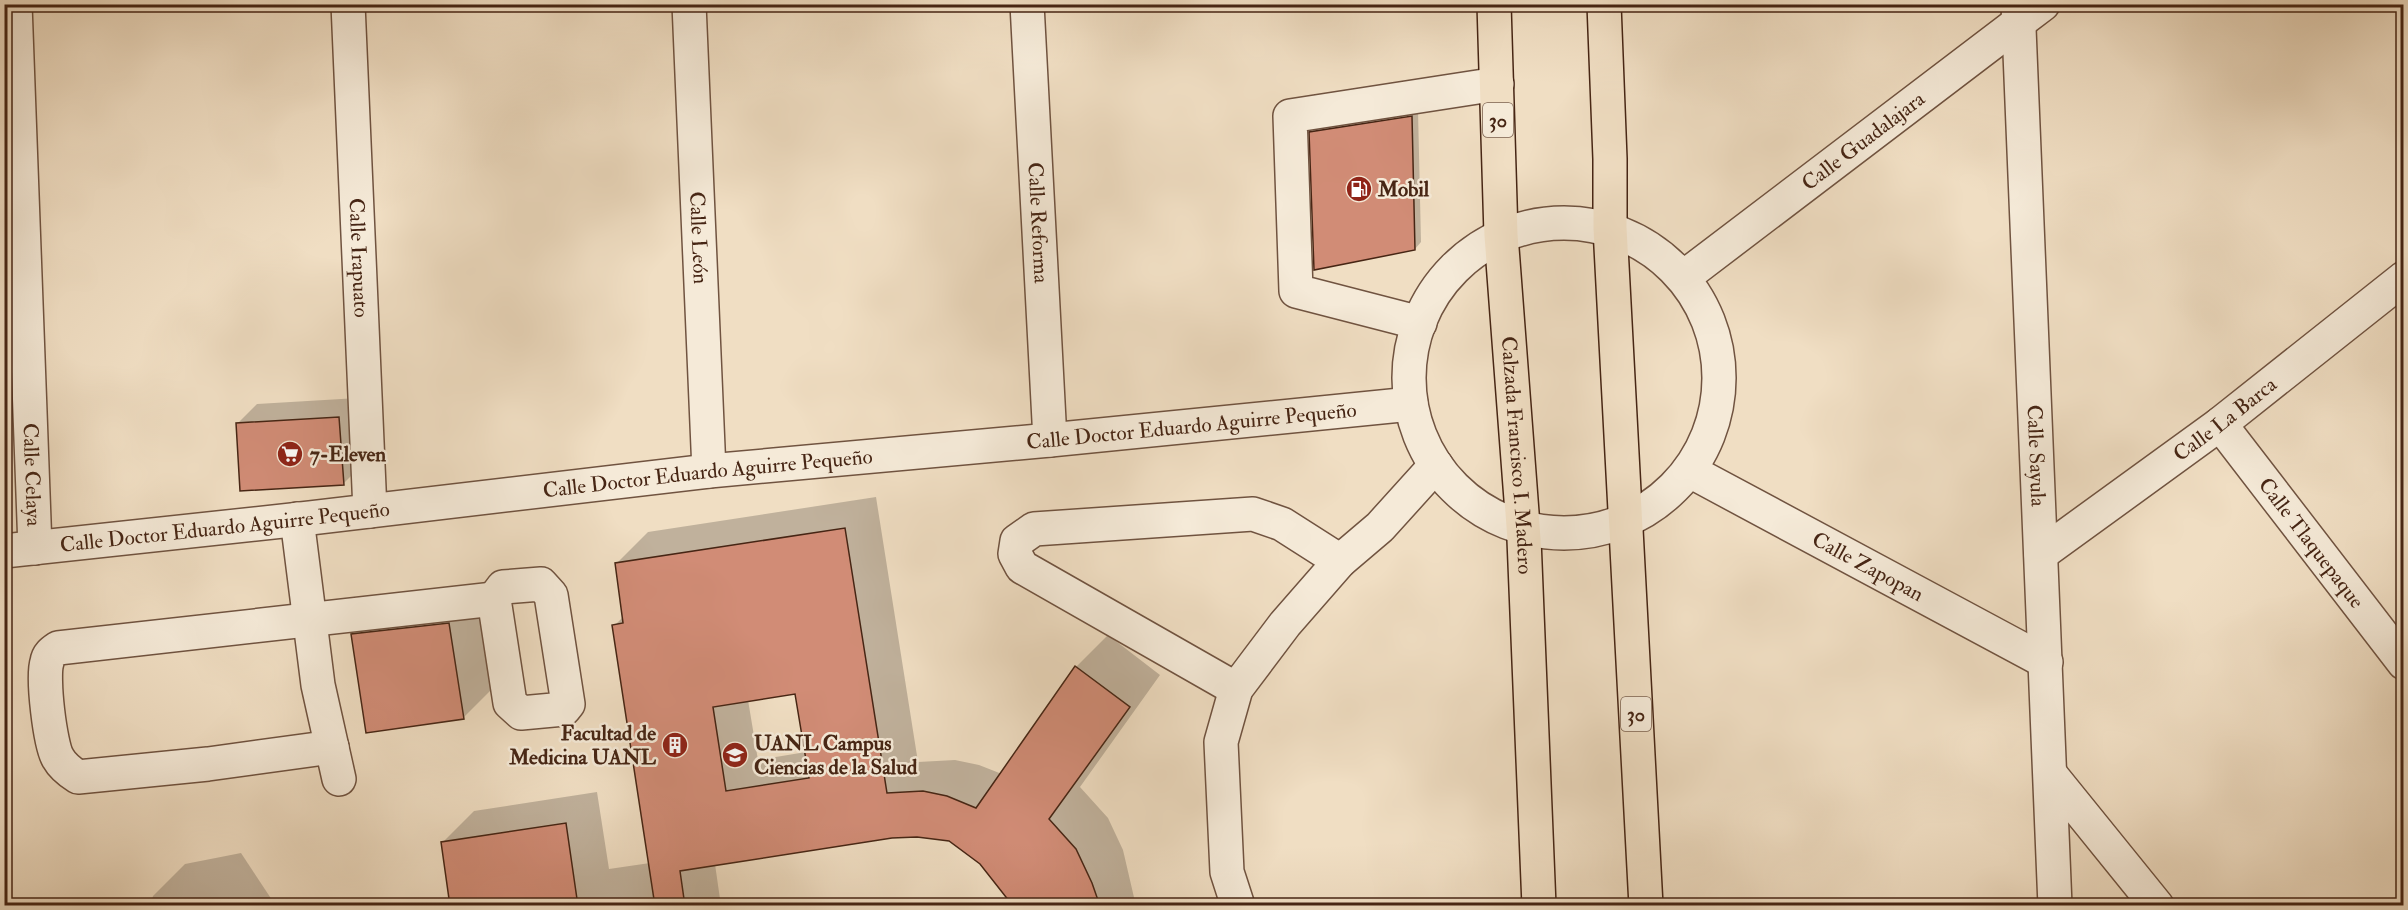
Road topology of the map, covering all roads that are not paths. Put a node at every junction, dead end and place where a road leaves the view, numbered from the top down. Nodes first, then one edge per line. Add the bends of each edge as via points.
1 (15, 4) edge
2 (348, 4) edge
3 (689, 4) edge
4 (1027, 4) edge
5 (1494, 4) edge
6 (1605, 4) edge
7 (2026, 11) edge
8 (1497, 84) junction
9 (1610, 228) junction
10 (1502, 235) junction
11 (1684, 278) junction
12 (2403, 278) edge
13 (1420, 322) junction
14 (1412, 404) junction
15 (2220, 424) junction
16 (1050, 440) junction
17 (1436, 465) junction
18 (709, 471) junction
19 (1690, 471) junction
20 (370, 512) junction
21 (297, 519) junction
22 (1626, 522) junction
23 (1523, 528) junction
24 (20, 550) edge
25 (2041, 554) junction
26 (1340, 561) junction
27 (494, 599) dead end
28 (309, 619) junction
29 (2046, 662) junction
30 (2403, 663) edge
31 (1236, 690) junction
32 (332, 747) junction
33 (2051, 775) junction
34 (339, 779) dead end
35 (1238, 906) edge
36 (1539, 906) edge
37 (1646, 906) edge
38 (2055, 906) edge
39 (2157, 906) edge

1 - 24 street, Calle Celaya
2 - 20 street, Calle Irapuato
3 - 18 street, Calle León
4 - 16 street, Calle Reforma
5 - 8 main road, Calzada Francisco I. Madero / 30
6 - 9 main road, 30
7 - 11 street, Calle Guadalajara
7 - 25 street, Calle Sayula
8 - 10 main road, Calzada Francisco I. Madero / 30
8 - 13 street via 1290,116 1296,291
9 - 10 street via 1555,222
9 - 11 street via 1662,256
9 - 22 main road, 30
10 - 13 street via 1467,256 1438,286
10 - 23 main road, Calzada Francisco I. Madero / 30
11 - 19 street via 1710,322 1720,373 1713,424
12 - 15 street, Calle La Barca
13 - 14 street via 1410,363
14 - 16 street, Calle Doctor Eduardo Aguirre Pequeño
14 - 17 street via 1420,436
15 - 25 street, Calle La Barca
15 - 30 street, Calle Tlaquepaque
16 - 18 street, Calle Doctor Eduardo Aguirre Pequeño
17 - 23 street via 1457,491 1488,514
17 - 26 street via 1380,527
18 - 20 street, Calle Doctor Eduardo Aguirre Pequeño
19 - 22 street via 1661,501
19 - 29 street, Calle Zapopan
20 - 21 street, Calle Doctor Eduardo Aguirre Pequeño
21 - 24 street, Calle Doctor Eduardo Aguirre Pequeño
21 - 28 street
22 - 23 street via 1575,534
22 - 37 main road, 30
23 - 36 main road, Calzada Francisco I. Madero / 30
25 - 29 street, Calle Sayula
26 - 31 street via 1285,624
26 - 31 street via 1282,524 1253,514 1034,529 1017,541 1014,554 1022,567
27 - 28 street
28 - 32 street
28 - 32 street via 58,648 49,655 46,665 48,712 57,757 78,777
29 - 33 street, Calle Sayula
31 - 35 street via 1221,742 1227,872
32 - 34 street
33 - 38 street, Calle Sayula
33 - 39 street

